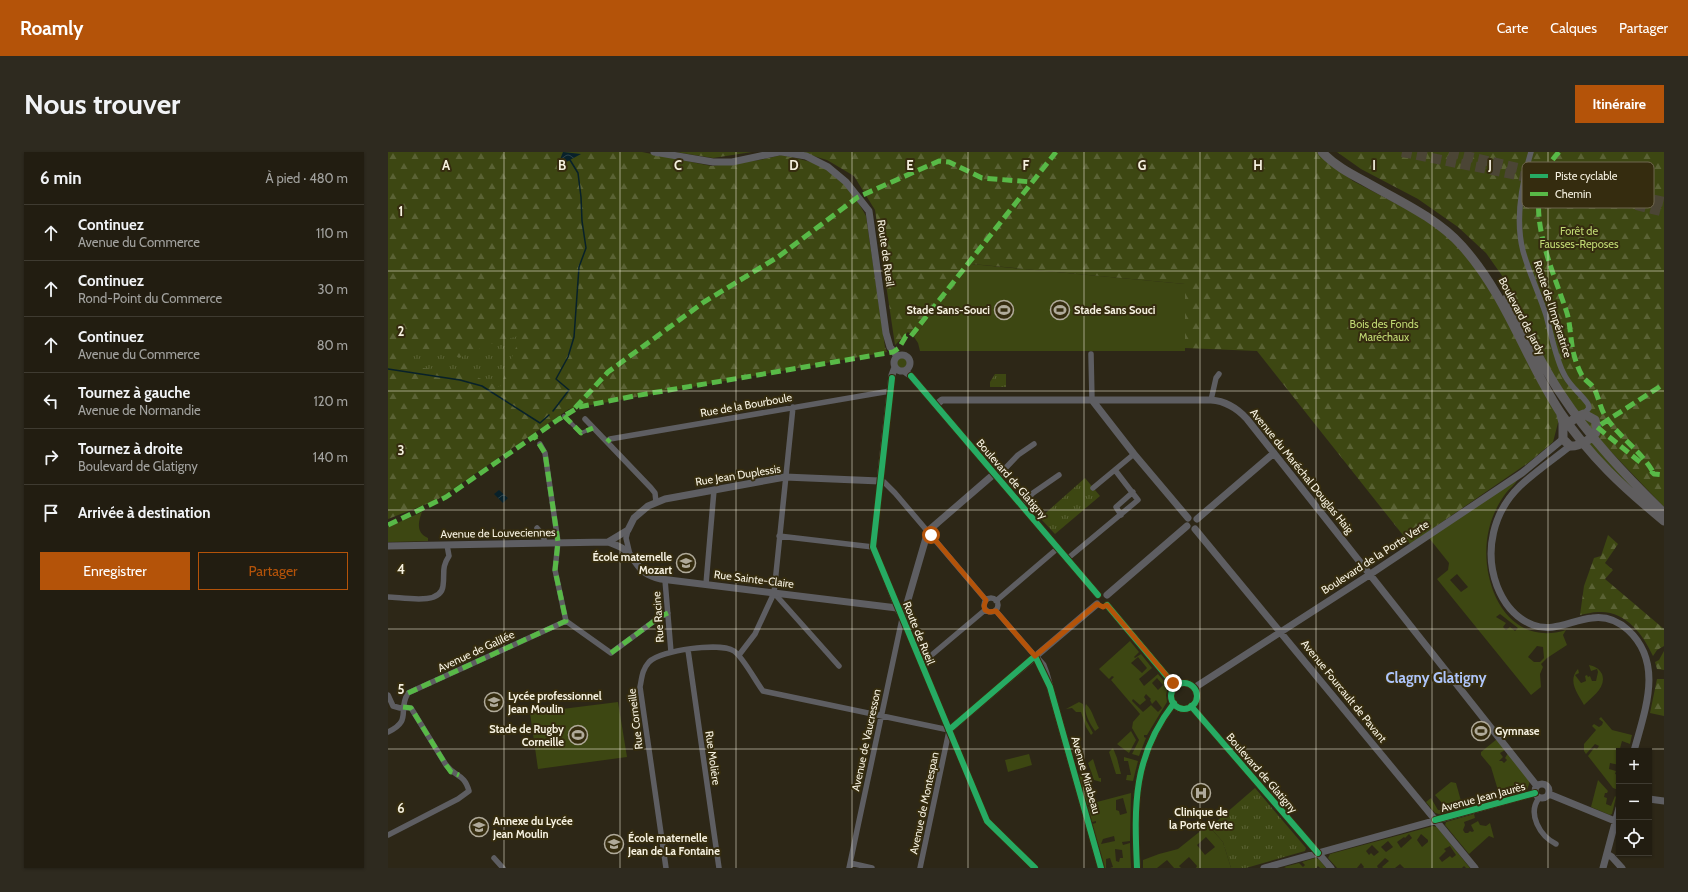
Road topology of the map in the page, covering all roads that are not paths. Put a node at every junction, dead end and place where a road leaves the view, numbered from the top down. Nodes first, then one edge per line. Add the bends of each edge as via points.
1 (654, 152) edge
2 (780, 152) edge
3 (1322, 152) edge
4 (1330, 152) edge
5 (1531, 152) edge
6 (1528, 162) edge
7 (1522, 190) edge
8 (1091, 354) dead end
9 (897, 356) junction
10 (902, 369) junction
11 (1219, 374) dead end
12 (890, 391) junction
13 (1092, 400) junction
14 (1211, 400) junction
15 (936, 405) junction
16 (793, 407) junction
17 (564, 416) dead end
18 (1580, 416) junction
19 (585, 419) dead end
20 (1566, 425) junction
21 (593, 428) junction
22 (1592, 436) junction
23 (1563, 439) junction
24 (609, 441) junction
25 (1583, 443) junction
26 (540, 444) dead end
27 (1034, 444) dead end
28 (1570, 446) junction
29 (1274, 453) junction
30 (1134, 454) junction
31 (1115, 470) junction
32 (996, 475) junction
33 (1059, 475) dead end
34 (785, 478) junction
35 (880, 481) junction
36 (1093, 488) dead end
37 (714, 490) junction
38 (1133, 492) junction
39 (656, 502) junction
40 (1022, 505) junction
41 (1664, 513) edge
42 (1121, 515) junction
43 (1188, 518) junction
44 (1197, 519) junction
45 (1664, 521) edge
46 (1187, 526) junction
47 (537, 528) dead end
48 (1195, 528) junction
49 (628, 530) junction
50 (928, 531) junction
51 (779, 536) junction
52 (558, 542) junction
53 (608, 542) junction
54 (545, 543) junction
55 (627, 544) joint
56 (447, 545) junction
57 (388, 546) edge
58 (873, 547) junction
59 (1058, 548) junction
60 (631, 557) junction
61 (1068, 559) junction
62 (1370, 574) junction
63 (665, 580) junction
64 (706, 584) junction
65 (774, 593) junction
66 (1098, 595) junction
67 (1108, 595) junction
68 (388, 596) edge
69 (986, 600) junction
70 (996, 601) junction
71 (1097, 604) junction
72 (1107, 605) junction
73 (985, 610) junction
74 (996, 611) junction
75 (901, 612) junction
76 (668, 613) junction
77 (566, 621) junction
78 (1281, 632) junction
79 (688, 650) junction
80 (671, 652) junction
81 (739, 655) junction
82 (1035, 656) junction
83 (921, 664) junction
84 (839, 666) dead end
85 (1175, 686) junction
86 (1194, 688) junction
87 (388, 695) edge
88 (1174, 703) junction
89 (1191, 706) junction
90 (403, 707) junction
91 (881, 716) junction
92 (949, 730) junction
93 (388, 732) edge
94 (1635, 748) edge
95 (1537, 792) junction
96 (1549, 794) junction
97 (1652, 799) edge
98 (1664, 801) edge
99 (1616, 818) edge
100 (1436, 820) junction
101 (1615, 821) junction
102 (388, 835) edge
103 (1556, 844) dead end
104 (1318, 853) junction
105 (1607, 854) junction
106 (494, 858) dead end
107 (849, 866) edge
108 (503, 868) edge
109 (666, 868) edge
110 (719, 868) edge
111 (872, 868) edge
112 (920, 868) edge
113 (1035, 868) edge
114 (1101, 868) edge
115 (1137, 868) edge
116 (1264, 868) edge
117 (1331, 868) edge
118 (1475, 868) edge
119 (1603, 868) edge
120 (1622, 868) edge

1 - 2 street, Route de Rueil via 713,162
2 - 9 street, Route de Rueil via 806,156 828,167 846,182 869,211 886,332 890,347
3 - 20 main road, Boulevard de Jardy via 1345,171 1432,221 1461,245 1501,299
4 - 18 main road, Boulevard de Jardy via 1348,166 1434,216 1465,241 1498,283 1560,392
5 - 6 street, Route de l'Impératrice
7 - 18 street, Route de l'Impératrice via 1520,225 1523,251 1546,314 1563,372 1588,404 1589,408
8 - 13 street
9 - 10 street via 894,361
9 - 10 street via 904,354 911,362
10 - 12 street, Route de Rueil via 892,378
10 - 15 street, Boulevard de Glatigny
11 - 14 street
12 - 16 street, Rue de la Bourboule
12 - 35 street, Route de Rueil
13 - 14 street, Avenue du Maréchal Douglas Haig
13 - 15 street, Avenue du Maréchal Douglas Haig via 942,400
13 - 30 street
14 - 29 street, Avenue du Maréchal Douglas Haig via 1229,405 1244,415
15 - 32 street, Boulevard de Glatigny
16 - 24 street, Rue de la Bourboule
16 - 34 street
17 - 21 street via 581,433
18 - 20 main road
18 - 22 main road, Boulevard de Jardy
19 - 21 street
20 - 23 main road
20 - 25 main road
21 - 24 street
22 - 25 main road
22 - 41 main road, Boulevard de Jardy via 1625,475
23 - 28 main road
23 - 62 street, Boulevard de la Porte Verte via 1522,473
24 - 39 street via 655,493
25 - 28 main road
25 - 45 main road via 1608,473
26 - 52 street via 544,453
27 - 32 street
28 - 94 street via 1520,487 1503,507 1492,537 1491,558 1494,578 1503,599 1513,613 1534,626 1550,628 1601,617 1618,622 1638,640 1650,663 1651,677
29 - 44 street
29 - 62 street, Avenue du Maréchal Douglas Haig
30 - 31 street
30 - 43 street
31 - 36 street
31 - 38 street
32 - 40 street, Boulevard de Glatigny
32 - 50 street
33 - 40 street via 1033,493
34 - 35 street, Rue Jean Duplessis
34 - 37 street, Rue Jean Duplessis
34 - 51 street
35 - 50 street via 884,482
35 - 58 street, Route de Rueil
37 - 39 street, Rue Jean Duplessis
37 - 64 street
38 - 42 street via 1116,507
38 - 42 street via 1138,500
39 - 49 street, Rue Jean Duplessis via 638,514
40 - 59 street, Boulevard de Glatigny
42 - 61 street
43 - 44 street
43 - 46 street
44 - 48 street via 1198,524
46 - 48 street
46 - 67 street
47 - 54 street
48 - 78 street, Avenue Fourcault de Pavant
49 - 53 street
49 - 55 street, Rue Jean Duplessis
50 - 69 street
50 - 75 street
51 - 58 street
51 - 65 street
52 - 53 street, Avenue de Louveciennes
52 - 54 street, Avenue de Louveciennes
52 - 77 street via 555,570
53 - 60 street, Avenue de Louveciennes via 624,549
54 - 56 street, Avenue de Louveciennes
55 - 60 street, Rue Sainte-Claire
56 - 57 street, Avenue de Louveciennes
56 - 68 street via 449,556 443,565 443,588 440,594 428,599
58 - 75 street, Route de Rueil
59 - 61 street, Boulevard de Glatigny
59 - 70 street
60 - 63 street, Rue Sainte-Claire via 645,572
61 - 66 street, Boulevard de Glatigny
62 - 78 street, Boulevard de la Porte Verte
62 - 95 street, Avenue du Maréchal Douglas Haig
63 - 64 street, Rue Sainte-Claire
63 - 76 street, Rue Racine
64 - 65 street, Rue Sainte-Claire
65 - 75 street, Rue Sainte-Claire
65 - 81 street via 755,634
65 - 84 street
66 - 67 street
66 - 71 street via 1095,600
67 - 72 street
69 - 70 street via 992,598
69 - 73 street
70 - 74 street
71 - 72 street via 1103,607
71 - 82 street
72 - 85 street
73 - 74 street
73 - 83 street
74 - 82 street
75 - 83 street, Route de Rueil
75 - 91 street, Avenue de Vaucresson via 902,625
76 - 77 street via 611,653
76 - 80 street, Rue Racine
77 - 90 street, Avenue de Galilée via 408,693
78 - 86 street, Boulevard de la Porte Verte
78 - 100 street, Avenue Fourcault de Pavant
79 - 80 street, Rue Corneille
79 - 81 street, Rue Corneille via 728,648
79 - 110 street, Rue Molière
80 - 109 street, Rue Corneille via 651,661 643,670 640,687
81 - 91 street via 763,691
82 - 92 street
82 - 114 street, Avenue Mirabeau via 1046,673
83 - 92 street, Route de Rueil
85 - 86 street via 1186,683
85 - 88 street via 1171,696
86 - 89 street via 1196,699
87 - 90 street via 393,706
88 - 89 street via 1180,708
88 - 115 street via 1148,748 1138,784 1135,822
89 - 104 street, Boulevard de Glatigny
90 - 93 street, Avenue de Galilée via 404,715 398,727
90 - 102 street via 411,708 446,765 451,772 464,779 469,791
91 - 92 street
91 - 107 street, Avenue de Vaucresson
92 - 112 street, Avenue de Montespan
92 - 113 street, Route de Rueil via 987,820
95 - 96 street, Avenue Jean Jaurès via 1545,798
95 - 96 street, Avenue du Maréchal Douglas Haig via 1542,784 1549,789
95 - 100 street, Avenue Jean Jaurès
95 - 103 street via 1534,809 1539,829
96 - 101 street
97 - 98 street
99 - 101 street
100 - 104 street, Avenue Jean Jaurès
100 - 118 street, Avenue Fourcault de Pavant
101 - 105 street
104 - 116 street, Avenue Jean Jaurès
104 - 117 street, Boulevard de Glatigny
105 - 119 street
105 - 120 street
106 - 108 street
107 - 111 street

